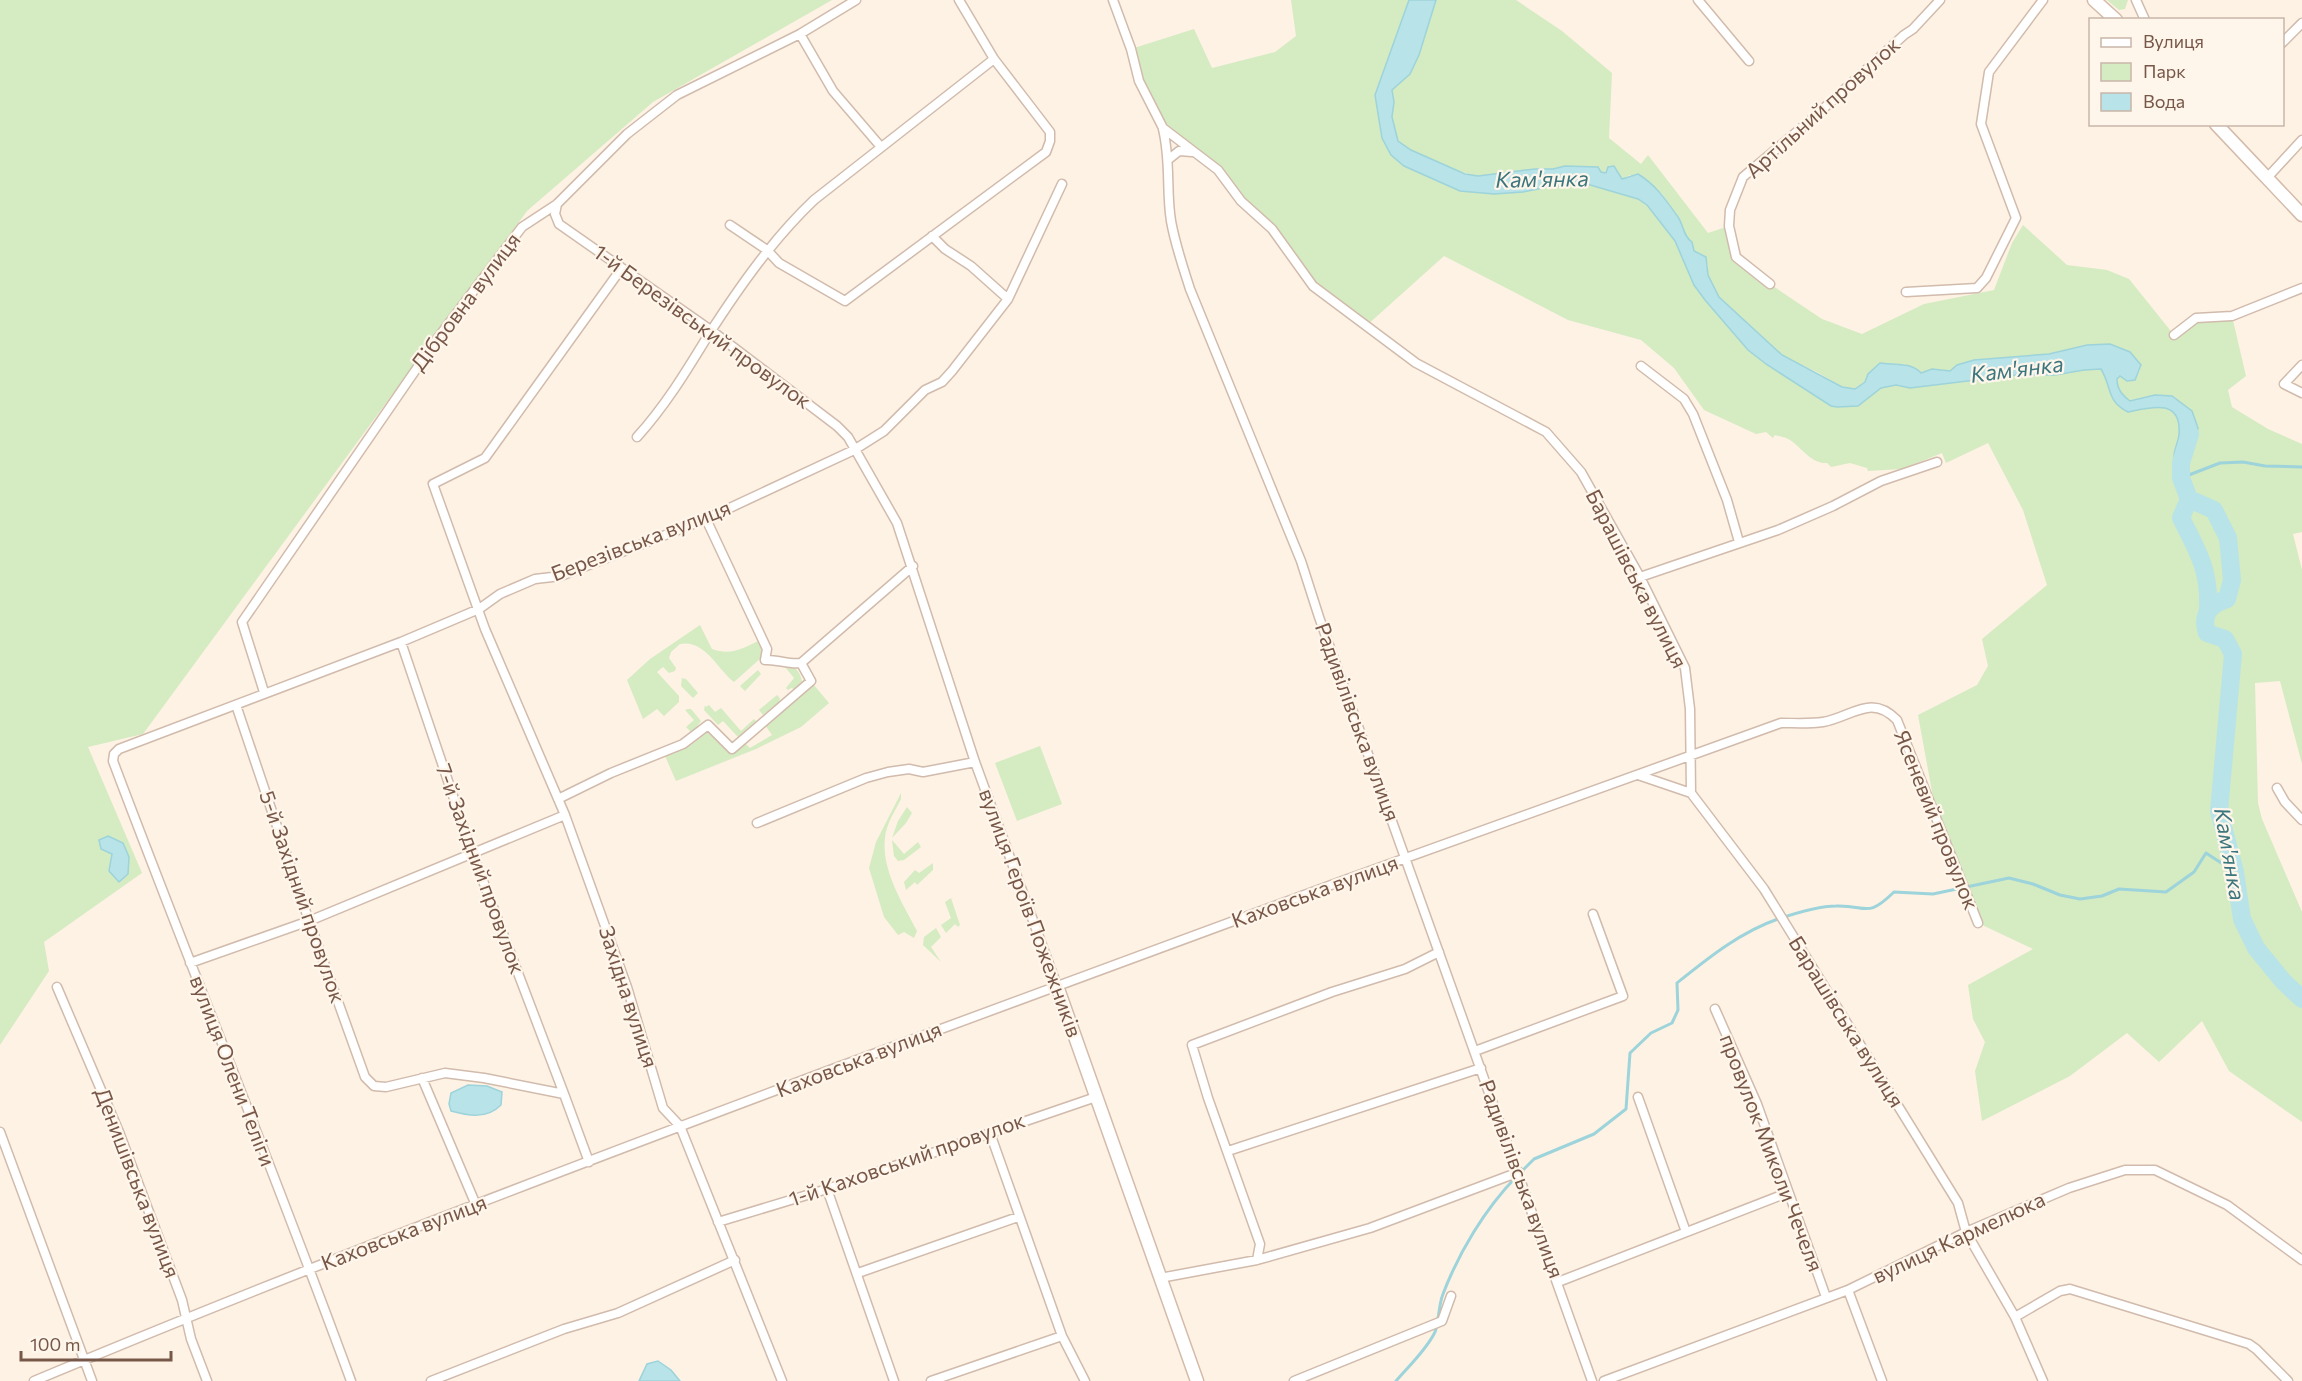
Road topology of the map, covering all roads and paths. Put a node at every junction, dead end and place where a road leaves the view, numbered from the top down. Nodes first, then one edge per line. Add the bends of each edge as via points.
1 (856, 0) edge
2 (959, 0) edge
3 (1113, 0) edge
4 (1698, 0) edge
5 (1940, 0) edge
6 (2043, 0) edge
7 (2094, 0) edge
8 (2136, 0) edge
9 (2114, 18) edge
10 (2144, 18) edge
11 (2302, 23) edge
12 (800, 34) junction
13 (2284, 42) edge
14 (994, 59) junction
15 (1749, 61) dead end
16 (2218, 126) edge
17 (1163, 128) junction
18 (2302, 140) edge
19 (881, 147) junction
20 (1197, 154) junction
21 (1169, 159) junction
22 (2267, 178) junction
23 (1062, 184) dead end
24 (557, 204) junction
25 (2302, 215) edge
26 (730, 225) dead end
27 (932, 237) junction
28 (767, 250) junction
29 (621, 269) junction
30 (1770, 284) dead end
31 (2302, 288) edge
32 (1906, 292) dead end
33 (1008, 299) junction
34 (712, 331) junction
35 (2174, 335) dead end
36 (2302, 365) edge
37 (1641, 366) dead end
38 (2302, 393) edge
39 (637, 436) dead end
40 (854, 450) junction
41 (1937, 462) dead end
42 (706, 519) junction
43 (1739, 542) junction
44 (913, 566) junction
45 (1640, 577) junction
46 (479, 609) junction
47 (401, 642) junction
48 (801, 663) junction
49 (264, 692) junction
50 (236, 705) junction
51 (1690, 755) junction
52 (113, 761) joint
53 (975, 762) junction
54 (1638, 775) junction
55 (2277, 788) dead end
56 (1691, 793) junction
57 (558, 799) junction
58 (565, 815) junction
59 (2302, 820) edge
60 (757, 823) dead end
61 (472, 852) junction
62 (1406, 859) junction
63 (1593, 914) dead end
64 (309, 921) junction
65 (1978, 923) dead end
66 (1439, 952) junction
67 (190, 963) junction
68 (1057, 986) junction
69 (57, 987) dead end
70 (1715, 1009) dead end
71 (1475, 1051) junction
72 (1481, 1068) junction
73 (422, 1078) junction
74 (564, 1094) junction
75 (1096, 1096) junction
76 (1638, 1097) dead end
77 (680, 1126) junction
78 (0, 1131) edge
79 (990, 1133) junction
80 (1228, 1151) junction
81 (589, 1162) junction
82 (1519, 1172) junction
83 (828, 1190) junction
84 (1787, 1193) junction
85 (476, 1205) junction
86 (1018, 1218) junction
87 (718, 1222) junction
88 (1686, 1232) junction
89 (1966, 1232) junction
90 (735, 1260) junction
91 (1257, 1260) junction
92 (2302, 1260) edge
93 (310, 1270) junction
94 (858, 1273) junction
95 (1160, 1278) junction
96 (1558, 1282) junction
97 (1848, 1290) junction
98 (1451, 1296) dead end
99 (1826, 1297) junction
100 (2015, 1317) junction
101 (186, 1318) junction
102 (1062, 1336) junction
103 (84, 1360) junction
104 (34, 1381) edge
105 (92, 1381) edge
106 (207, 1381) edge
107 (351, 1381) edge
108 (431, 1381) edge
109 (782, 1381) edge
110 (894, 1381) edge
111 (931, 1381) edge
112 (1084, 1381) edge
113 (1197, 1381) edge
114 (1294, 1381) edge
115 (1592, 1381) edge
116 (1604, 1381) edge
117 (1882, 1381) edge
118 (2043, 1381) edge
119 (2288, 1381) edge

1 - 12 street, Дібровна вулиця
2 - 14 street
3 - 17 street, Барашівська вулиця via 1138,81
4 - 15 street
5 - 30 street, Артільний провулок via 1913,29 1743,177 1730,210 1729,226 1736,257
6 - 32 street via 1989,72 1981,124 2016,218 1977,288
7 - 9 street
8 - 10 street
11 - 13 street
12 - 19 street via 833,91
12 - 24 street, Дібровна вулиця via 677,95 627,134
14 - 19 street
14 - 27 street via 1050,132 1050,141 1046,152
16 - 22 street
17 - 20 street, Барашівська вулиця
17 - 21 street, Радивілівська вулиця
18 - 22 street
19 - 28 street via 814,200
20 - 21 street via 1179,151
20 - 45 street, Барашівська вулиця via 1218,170 1241,201 1272,229 1313,286 1416,363 1546,432 1581,472
21 - 62 street, Радивілівська вулиця via 1171,219 1190,289 1301,561
22 - 25 street
23 - 33 street, Березівська вулиця
24 - 29 street, 1-й Березівський провулок via 559,224
24 - 49 street, Дібровна вулиця via 522,227 437,339 242,622
26 - 28 street
27 - 28 street via 844,301 779,263
27 - 33 street
28 - 34 street
29 - 34 street, 1-й Березівський провулок
29 - 46 street, Західна вулиця via 485,458 433,484
31 - 35 street via 2232,316 2196,318
33 - 40 street, Березівська вулиця via 942,382 925,390 884,432
34 - 39 street via 662,408
34 - 40 street, 1-й Березівський провулок via 837,426
36 - 38 street via 2284,384
37 - 43 street via 1684,399 1693,414
40 - 42 street, Березівська вулиця
40 - 44 street, вулиця Героїв Пожежників via 897,523
41 - 43 street via 1881,481 1778,530
42 - 46 street, Березівська вулиця via 561,576 535,579 500,594
42 - 48 street via 767,649 765,660
43 - 45 street
44 - 48 street
44 - 53 street, вулиця Героїв Пожежників
45 - 51 street, Барашівська вулиця via 1685,668
46 - 47 street, Березівська вулиця
46 - 57 street, Західна вулиця
47 - 49 street, Березівська вулиця
47 - 61 street, 7-й Західний провулок
48 - 57 street via 810,681 732,748 708,725 683,744
49 - 50 street, Березівська вулиця
50 - 52 street, Березівська вулиця via 119,748
50 - 64 street, 5-й Західний провулок
51 - 54 street, Каховська вулиця
51 - 56 street, Барашівська вулиця
51 - 65 street, Ясеневий провулок via 1781,723 1824,722 1875,706 1888,710 1897,720
52 - 67 street, вулиця Олени Теліги
53 - 60 street via 866,778
53 - 68 street, вулиця Героїв Пожежників
54 - 56 street
54 - 62 street, Каховська вулиця
55 - 59 street
56 - 89 street, Барашівська вулиця via 1770,899 1958,1203
57 - 58 street, Західна вулиця
58 - 61 street
58 - 77 street, Західна вулиця via 627,987 663,1108
61 - 64 street
61 - 74 street, 7-й Західний провулок
62 - 66 street, Радивілівська вулиця
62 - 68 street, Каховська вулиця
63 - 71 street via 1623,996
64 - 67 street
64 - 73 street, 5-й Західний провулок via 365,1077 374,1086 386,1087
66 - 71 street, Радивілівська вулиця
66 - 80 street via 1406,969 1332,992 1192,1045
67 - 93 street, вулиця Олени Теліги
68 - 75 street, вулиця Героїв Пожежників
68 - 77 street, Каховська вулиця
69 - 101 street, Денишівська вулиця via 119,1132
70 - 84 street, провулок Миколи Чечеля via 1757,1104
71 - 72 street, Радивілівська вулиця
72 - 80 street
72 - 82 street, Радивілівська вулиця
73 - 74 street via 445,1073
73 - 85 street
74 - 81 street, 7-й Західний провулок
75 - 79 street, 1-й Каховський провулок
75 - 95 street, вулиця Героїв Пожежників
76 - 88 street
77 - 81 street, Каховська вулиця
77 - 87 street, Західна вулиця
78 - 103 street
79 - 83 street, 1-й Каховський провулок
79 - 86 street
80 - 91 street via 1260,1244
81 - 85 street, Каховська вулиця
82 - 91 street via 1370,1228
82 - 96 street, Радивілівська вулиця
83 - 87 street, 1-й Каховський провулок
83 - 94 street
84 - 88 street
84 - 99 street, провулок Миколи Чечеля
85 - 93 street, Каховська вулиця
86 - 94 street
86 - 102 street
87 - 90 street, Західна вулиця
88 - 96 street
89 - 92 street, вулиця Кармелюка via 2069,1188 2125,1170 2155,1170 2227,1205
89 - 97 street, вулиця Кармелюка
89 - 100 street, Барашівська вулиця
90 - 108 street via 618,1314 564,1329
90 - 109 street, Західна вулиця
91 - 95 street
93 - 101 street, Каховська вулиця
93 - 107 street, вулиця Олени Теліги
94 - 110 street
95 - 113 street, вулиця Героїв Пожежників
96 - 115 street, Радивілівська вулиця
97 - 99 street, вулиця Кармелюка
97 - 117 street
98 - 114 street via 1442,1321
99 - 116 street, вулиця Кармелюка
100 - 118 street, Барашівська вулиця
100 - 119 street via 2070,1289 2249,1344
101 - 103 street, Каховська вулиця
101 - 106 street, Денишівська вулиця
102 - 111 street
102 - 112 street
103 - 104 street, Каховська вулиця
103 - 105 street

